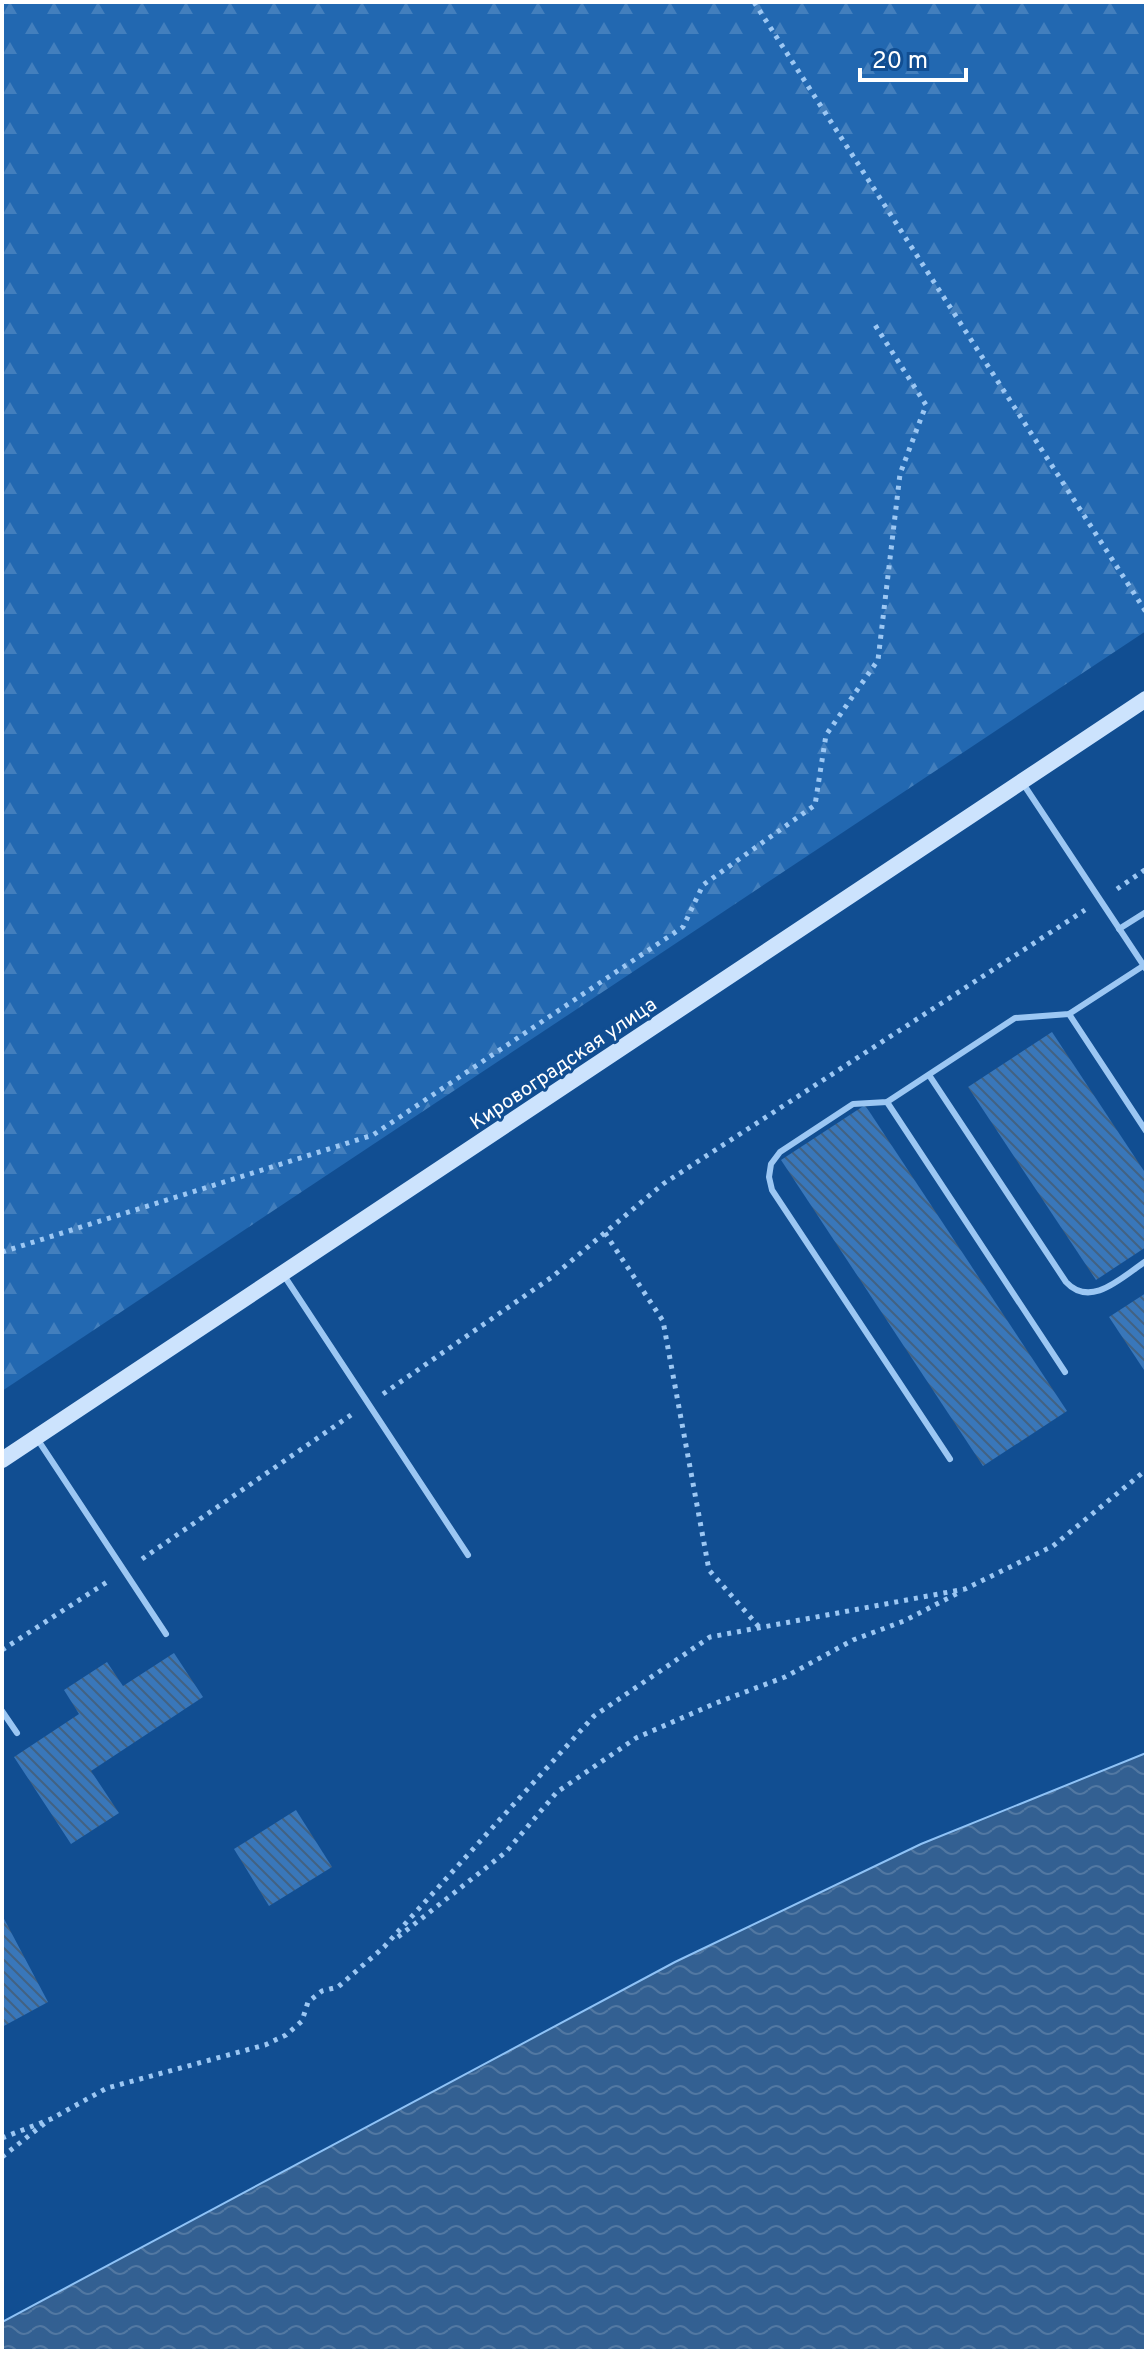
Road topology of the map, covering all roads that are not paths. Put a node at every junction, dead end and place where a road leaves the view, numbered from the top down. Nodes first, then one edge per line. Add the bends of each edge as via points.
1 (1146, 699) edge
2 (1022, 782) junction
3 (1146, 912) edge
4 (1119, 929) junction
5 (1145, 968) edge
6 (1069, 1014) junction
7 (929, 1075) junction
8 (887, 1102) junction
9 (1146, 1131) edge
10 (1146, 1261) edge
11 (282, 1274) junction
12 (1065, 1372) dead end
13 (36, 1437) junction
14 (950, 1459) dead end
15 (2, 1460) edge
16 (468, 1555) dead end
17 (166, 1634) dead end
18 (2, 1711) edge
19 (17, 1733) dead end

1 - 2 main road, Кировоградская улица
2 - 4 lane
2 - 11 main road, Кировоградская улица
3 - 4 lane
4 - 5 lane
5 - 6 lane
6 - 7 lane via 1015,1018
6 - 9 lane
7 - 8 lane
7 - 10 lane via 1074,1291 1103,1289
8 - 12 lane
8 - 14 lane via 853,1104 780,1152 769,1177 772,1190
11 - 13 main road, Кировоградская улица
11 - 16 lane
13 - 15 main road, Кировоградская улица
13 - 17 lane
18 - 19 lane

